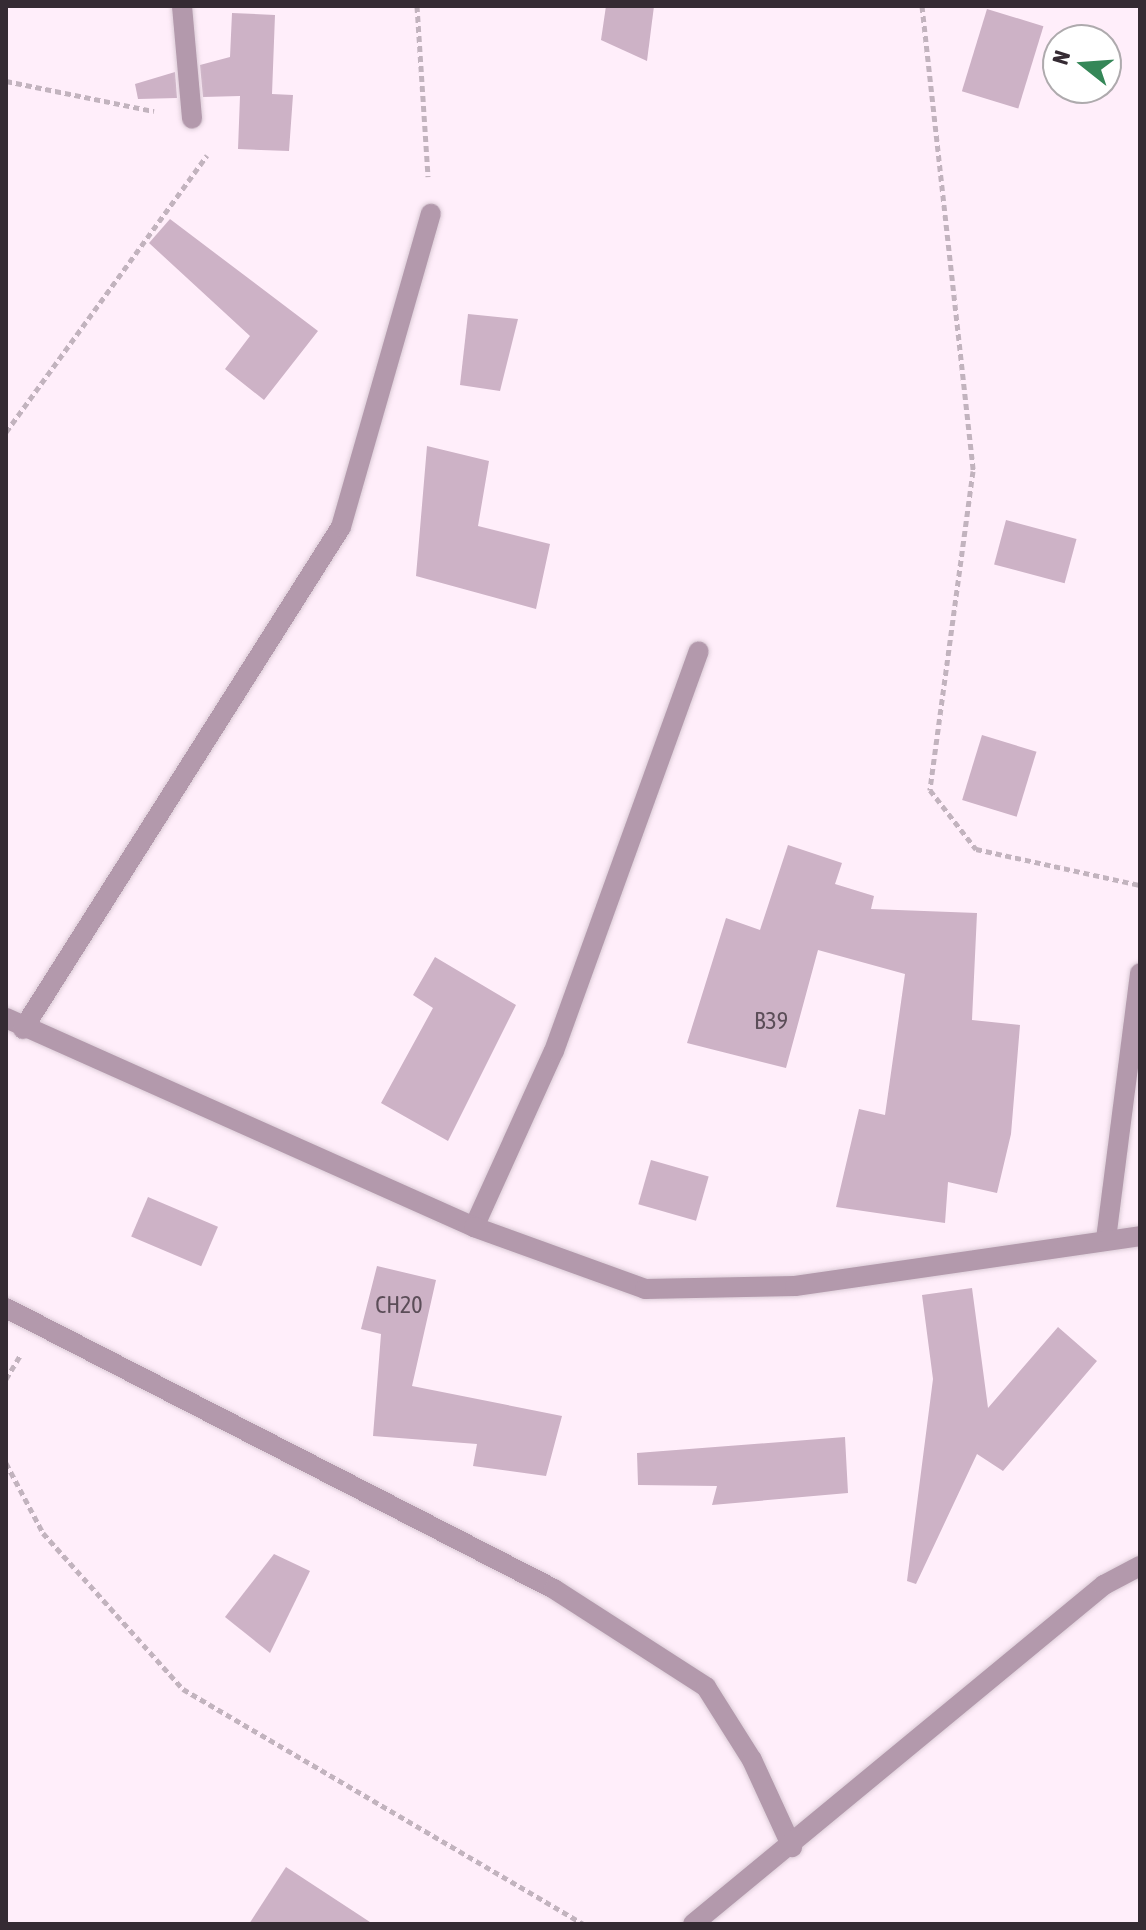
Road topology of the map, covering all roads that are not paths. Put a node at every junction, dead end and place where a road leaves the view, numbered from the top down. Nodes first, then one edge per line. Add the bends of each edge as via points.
1 (182, 6) edge
2 (192, 119) road end
3 (431, 214) road end
4 (699, 651) dead end
5 (1140, 973) edge
6 (14, 1023) edge
7 (474, 1227) junction
8 (1140, 1236) edge
9 (1106, 1239) junction
10 (6, 1308) edge
11 (1140, 1566) edge
12 (792, 1847) junction
13 (693, 1924) edge

1 - 2 street
3 - 6 street via 341,527
4 - 7 street via 554,1051
5 - 9 street
6 - 7 street
7 - 9 street via 645,1289 795,1286
8 - 9 street
10 - 12 street via 554,1589 706,1687 752,1760
11 - 12 street via 1104,1585
12 - 13 street

